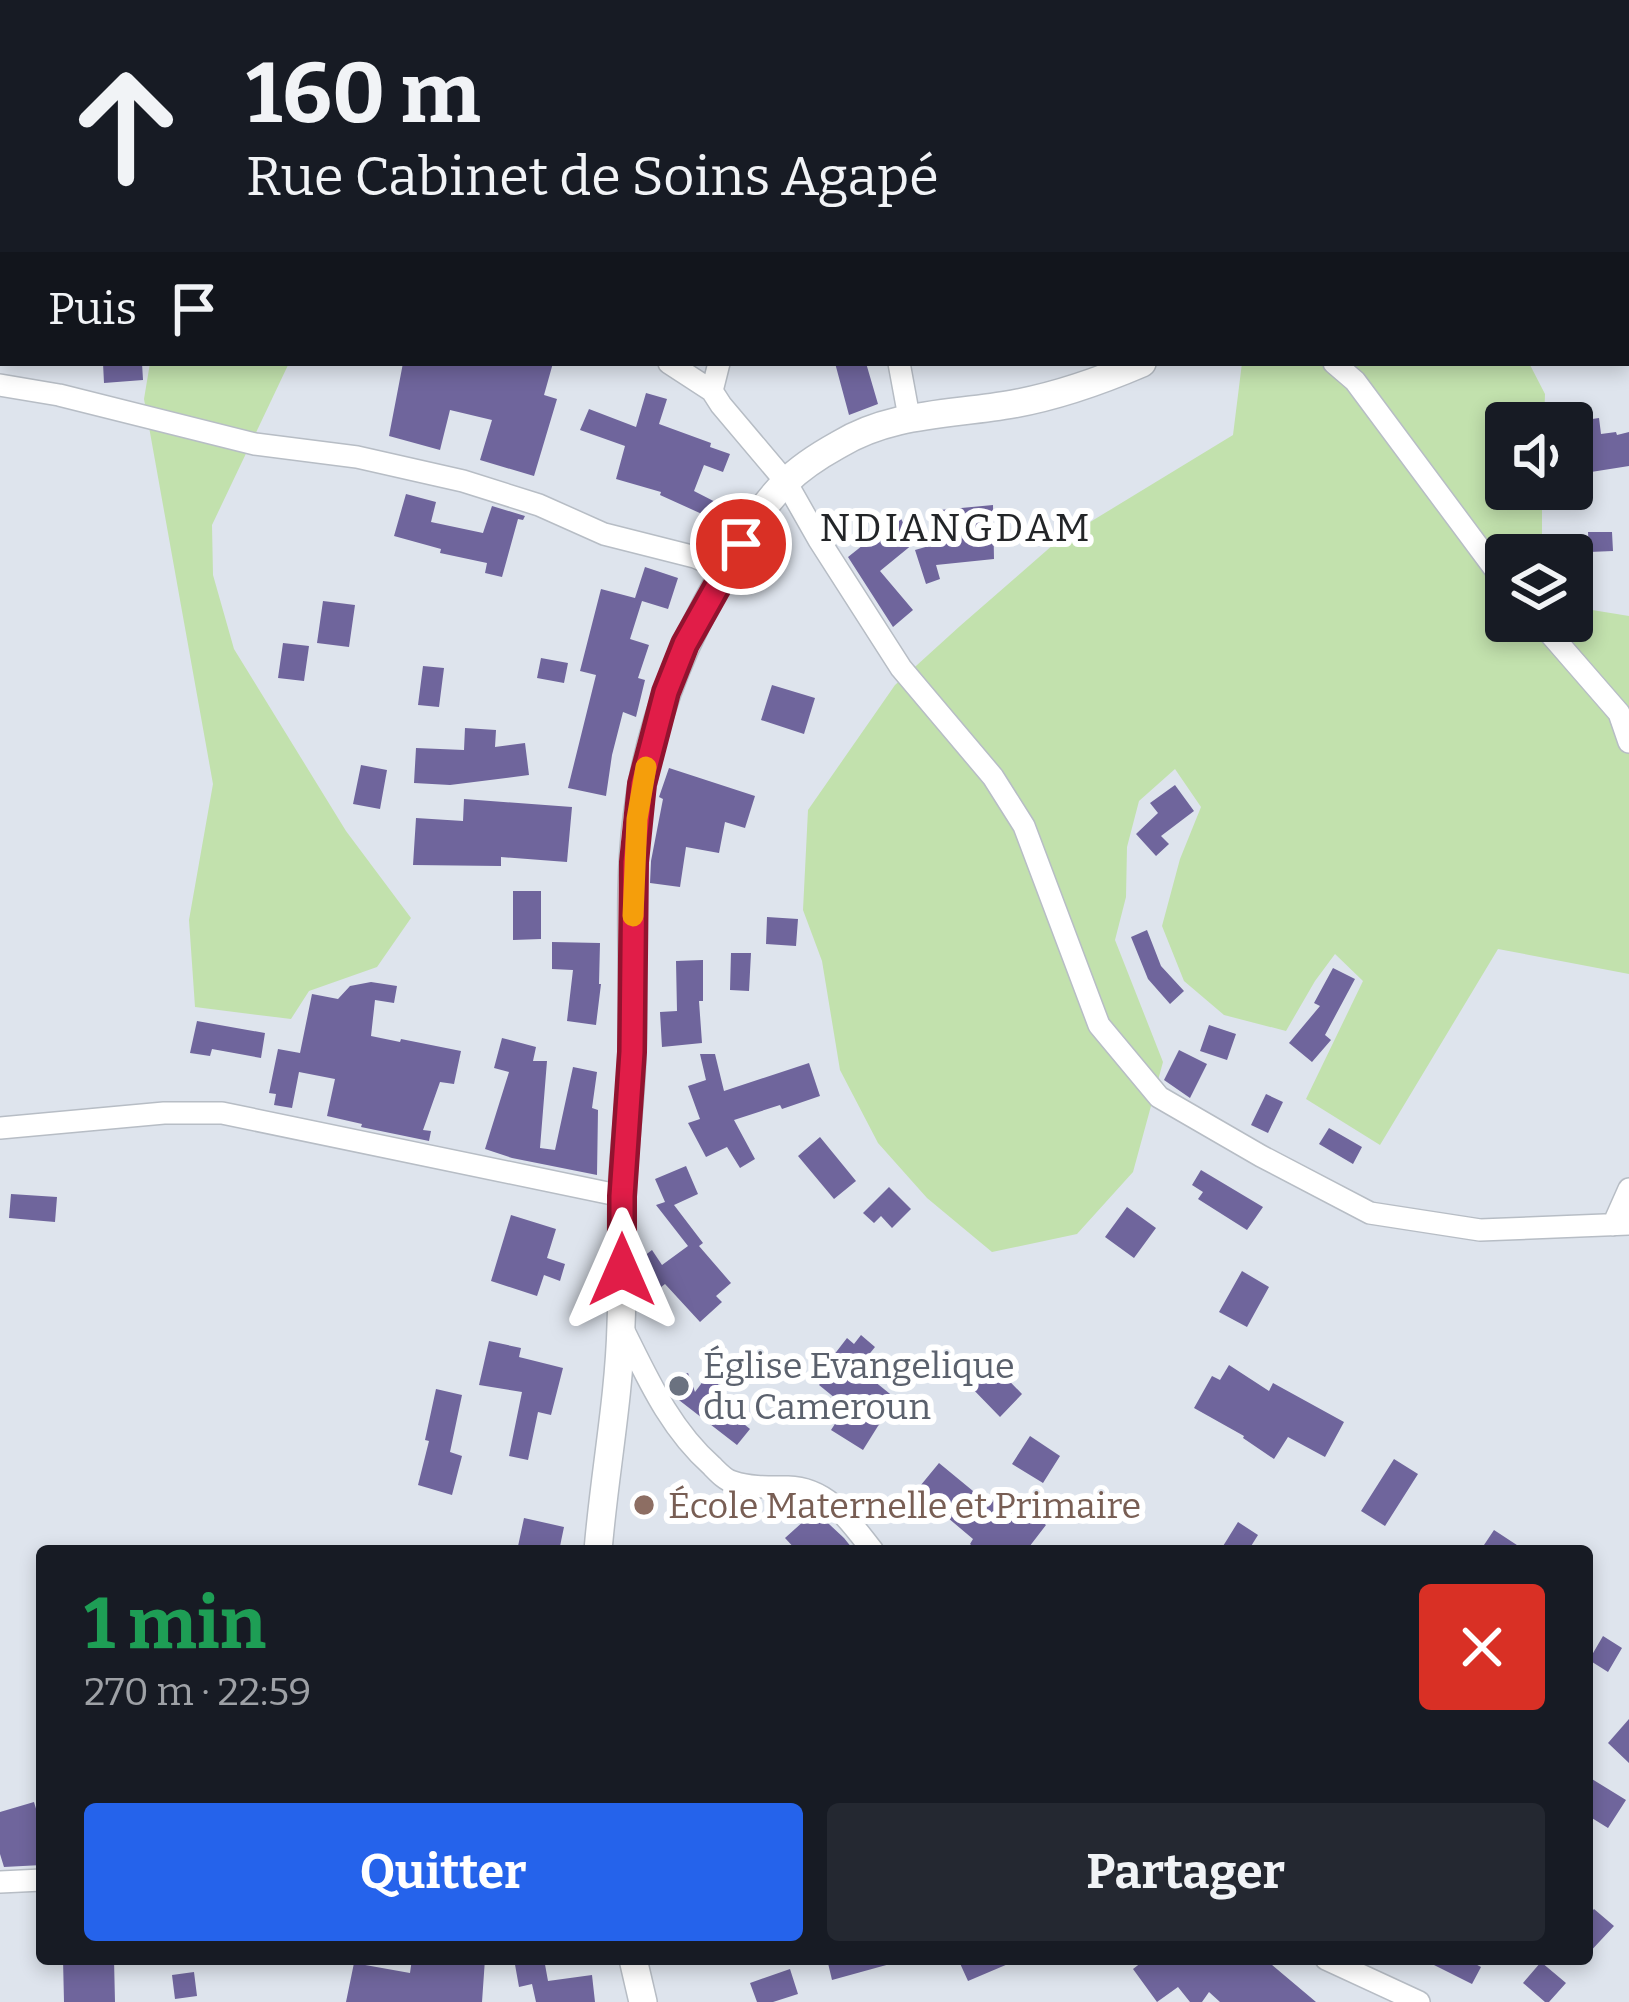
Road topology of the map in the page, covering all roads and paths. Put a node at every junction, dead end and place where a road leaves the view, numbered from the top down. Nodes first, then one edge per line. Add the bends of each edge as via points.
1 (674, 366) edge
2 (718, 366) edge
3 (900, 366) edge
4 (1135, 366) edge
5 (1338, 366) edge
6 (0, 385) edge
7 (712, 391) junction
8 (909, 417) junction
9 (786, 482) junction
10 (1485, 556) edge
11 (725, 570) junction
12 (1557, 642) edge
13 (1629, 742) edge
14 (0, 1128) edge
15 (1629, 1189) edge
16 (622, 1196) junction
17 (1621, 1225) edge
18 (622, 1327) junction
19 (599, 1543) edge
20 (868, 1545) edge
21 (36, 1880) edge
22 (0, 1882) edge
23 (635, 1965) edge
24 (1339, 1965) edge
25 (644, 2002) edge
26 (1419, 2002) edge

1 - 7 street
2 - 7 street
3 - 8 street
4 - 8 street via 1050,397
5 - 10 street
6 - 11 street via 463,481
7 - 9 street
8 - 9 street via 840,443
9 - 11 street
9 - 17 street via 901,668 1024,826 1099,1025 1159,1097 1370,1213 1480,1230
11 - 16 street via 666,692 642,784
12 - 13 street via 1619,712
14 - 16 street via 222,1113
15 - 17 street
16 - 18 street
18 - 19 street
18 - 20 street via 663,1408 730,1482 817,1492
21 - 22 street
23 - 25 street
24 - 26 street

